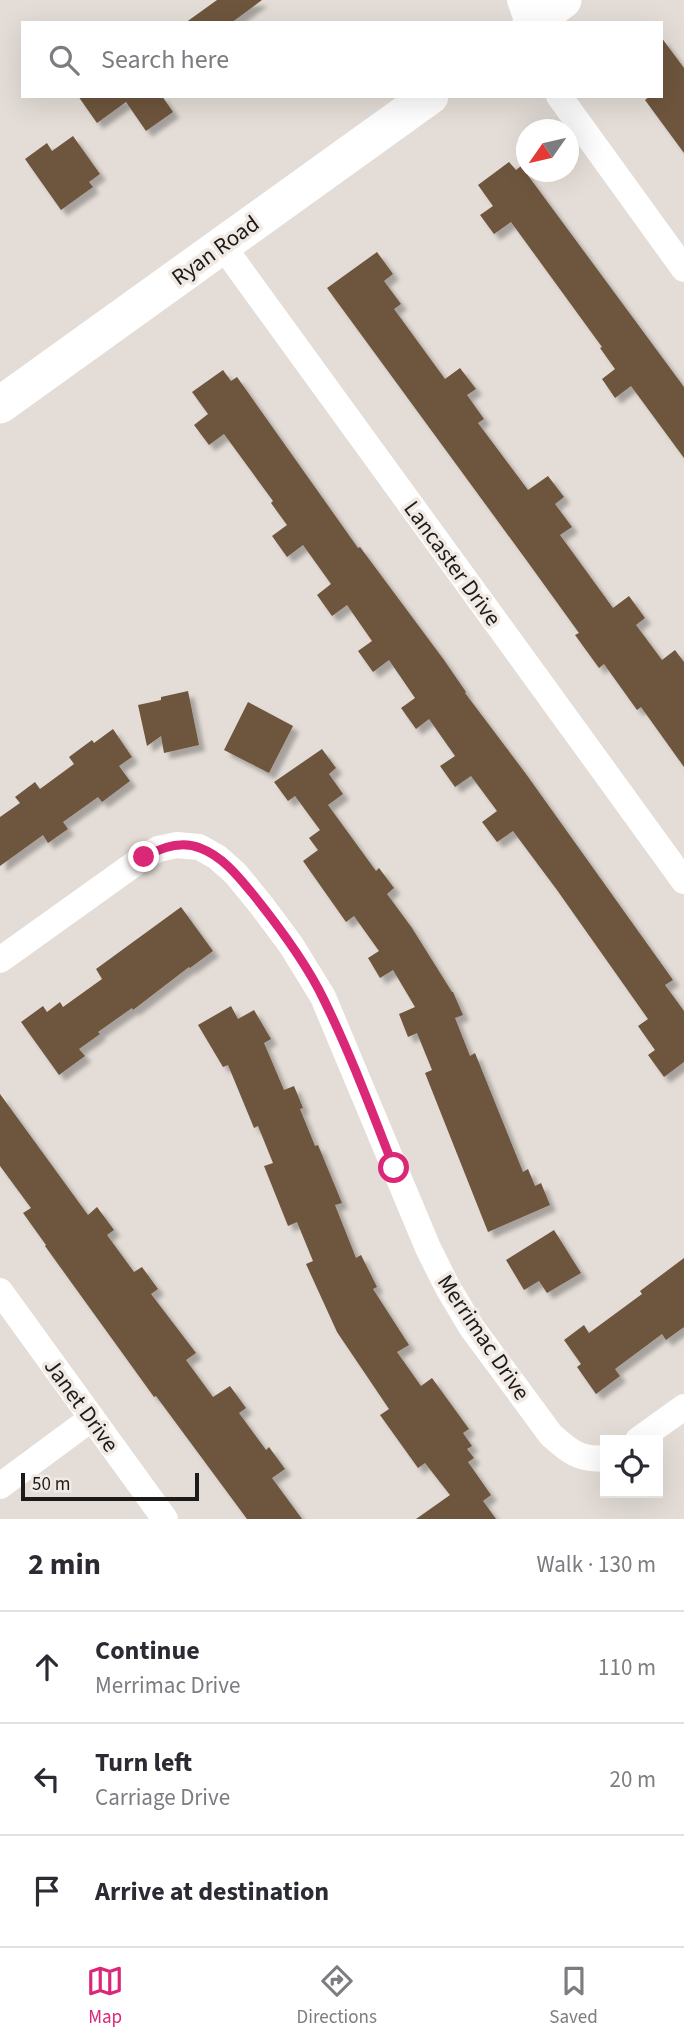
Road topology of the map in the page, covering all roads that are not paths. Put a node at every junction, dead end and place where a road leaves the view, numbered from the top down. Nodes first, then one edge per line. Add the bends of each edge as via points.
1 (520, 0) edge
2 (563, 0) edge
3 (529, 21) edge
4 (533, 21) edge
5 (426, 98) edge
6 (560, 98) edge
7 (222, 244) junction
8 (684, 269) edge
9 (0, 405) edge
10 (684, 881) edge
11 (0, 960) edge
12 (0, 1291) edge
13 (684, 1407) edge
14 (92, 1418) junction
15 (645, 1435) edge
16 (593, 1457) edge
17 (0, 1486) edge
18 (165, 1519) edge

1 - 3 street
2 - 4 main road
5 - 7 main road, Ryan Road
6 - 8 street
7 - 9 main road, Ryan Road
7 - 10 street, Lancaster Drive
11 - 16 street, Merrimac Drive via 158,849 199,847 217,857 262,906 323,998 423,1237 472,1328 551,1435 565,1447
12 - 14 street, Janet Drive
13 - 15 street
14 - 17 street
14 - 18 street, Janet Drive

